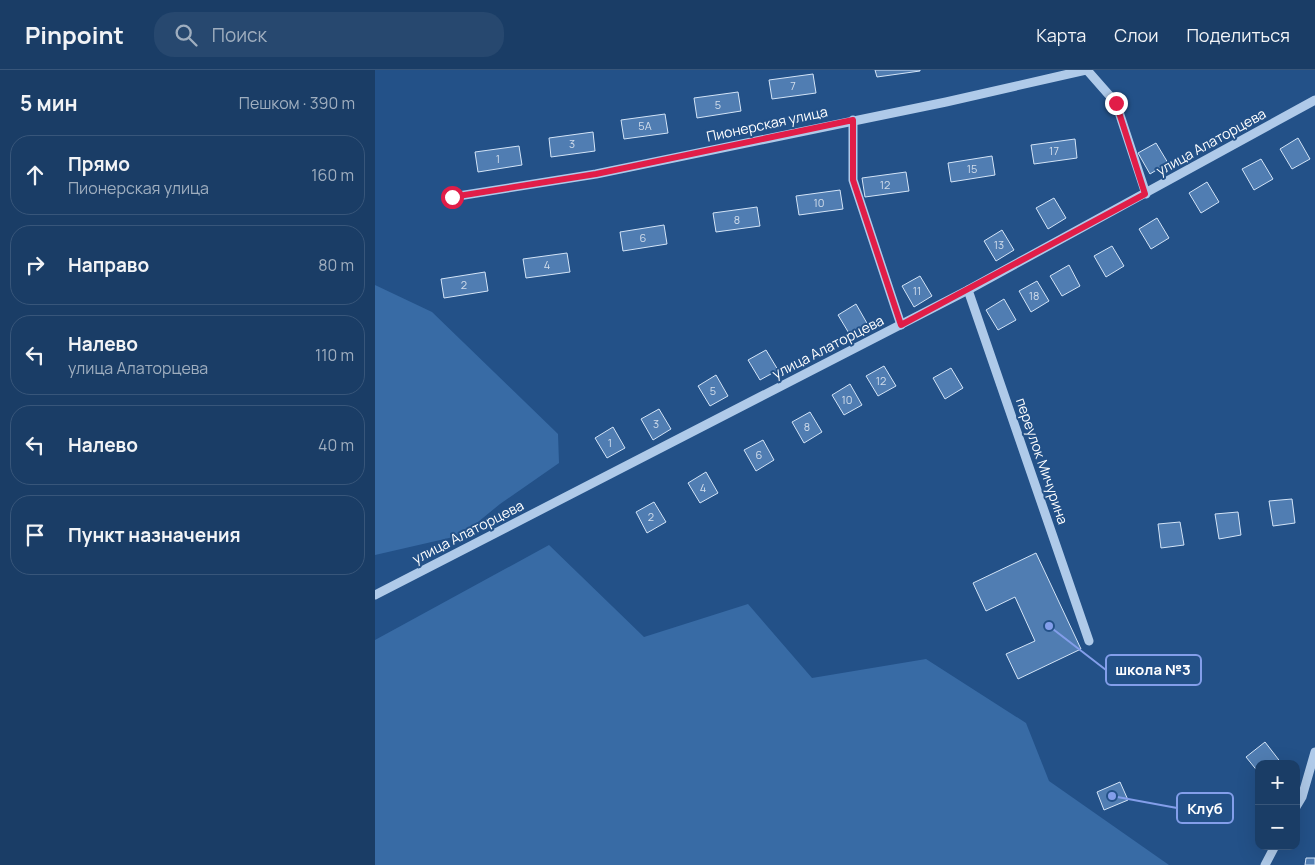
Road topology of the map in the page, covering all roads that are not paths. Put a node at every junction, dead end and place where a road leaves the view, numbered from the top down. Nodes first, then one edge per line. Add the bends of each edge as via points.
1 (1086, 70) edge
2 (1315, 100) edge
3 (853, 120) junction
4 (1145, 194) junction
5 (452, 197) dead end
6 (968, 290) junction
7 (901, 325) junction
8 (375, 595) edge
9 (1089, 642) dead end
10 (1315, 752) edge
11 (1297, 805) edge
12 (1273, 850) edge
13 (1265, 865) edge

1 - 3 street, Пионерская улица
1 - 4 street via 1116,103
2 - 4 street, улица Алаторцева
3 - 5 street, Пионерская улица via 596,174
3 - 7 street via 853,180
4 - 6 street, улица Алаторцева
6 - 7 street, улица Алаторцева
6 - 9 street, переулок Мичурина
7 - 8 street, улица Алаторцева
10 - 11 street
12 - 13 street

